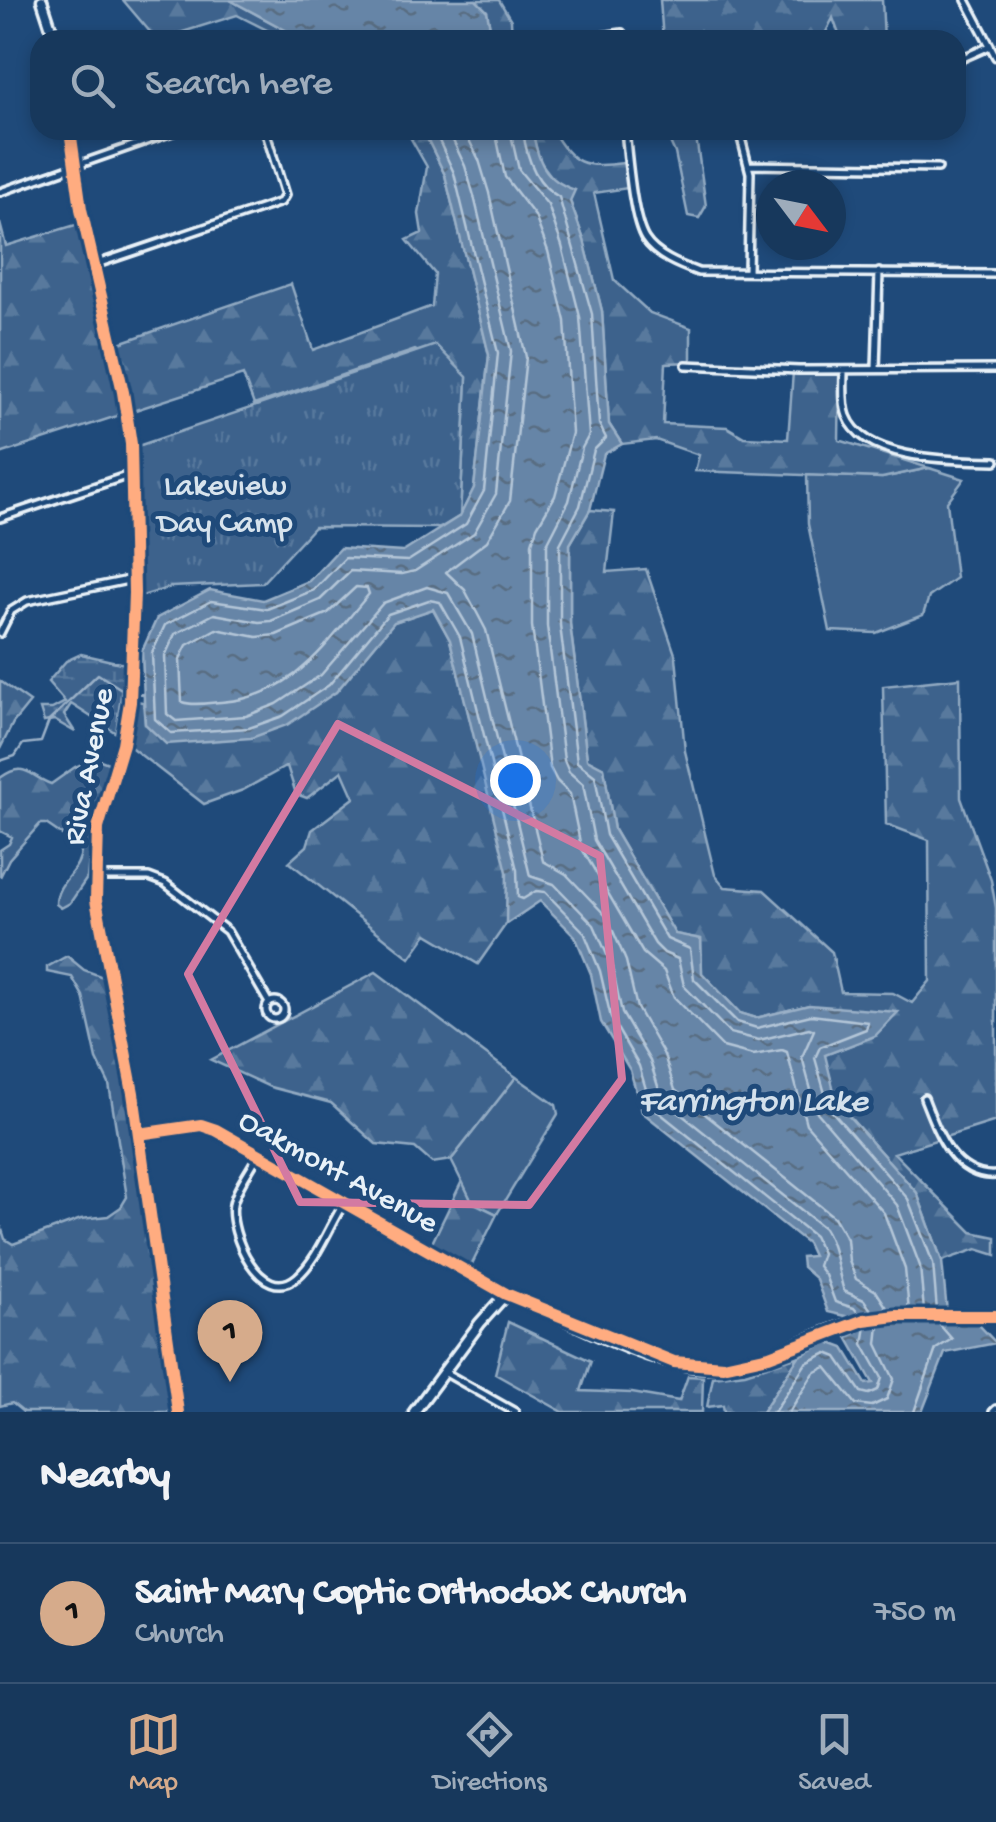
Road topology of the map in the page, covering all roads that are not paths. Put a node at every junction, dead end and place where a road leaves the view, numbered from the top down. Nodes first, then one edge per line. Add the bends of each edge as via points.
1 (42, 0) edge
2 (966, 0) edge
3 (52, 30) edge
4 (990, 46) junction
5 (966, 57) edge
6 (996, 57) edge
7 (71, 140) edge
8 (147, 140) edge
9 (269, 140) edge
10 (626, 140) edge
11 (743, 140) edge
12 (74, 164) junction
13 (749, 165) junction
14 (938, 168) dead end
15 (0, 192) edge
16 (94, 266) junction
17 (748, 272) junction
18 (879, 272) junction
19 (996, 274) edge
20 (686, 365) dead end
21 (996, 369) edge
22 (844, 370) junction
23 (876, 370) junction
24 (996, 461) edge
25 (132, 474) junction
26 (0, 518) edge
27 (134, 579) junction
28 (0, 633) edge
29 (95, 877) junction
30 (269, 1002) dead end
31 (924, 1098) dead end
32 (139, 1134) junction
33 (258, 1155) junction
34 (996, 1174) edge
35 (344, 1203) junction
36 (506, 1294) junction
37 (996, 1316) edge
38 (444, 1372) junction
39 (178, 1412) edge
40 (414, 1412) edge
41 (515, 1412) edge

1 - 3 street
2 - 4 street
4 - 5 street
4 - 6 street
7 - 12 street, Riva Avenue
8 - 12 street
9 - 16 street via 285,195 281,202
10 - 17 street via 644,238 698,272
11 - 13 street
12 - 15 street
12 - 16 street, Riva Avenue
13 - 14 street
13 - 17 street
16 - 25 street, Riva Avenue via 123,392
17 - 18 street
18 - 19 street
18 - 23 street
20 - 22 street
21 - 23 street
22 - 23 street
22 - 24 street via 848,418 879,447
25 - 26 street
25 - 27 street, Riva Avenue
27 - 28 street via 27,601 11,611
27 - 29 street, Riva Avenue via 131,692 101,814
29 - 30 street via 164,883 227,931
29 - 32 street, Riva Avenue
31 - 34 street via 943,1146 983,1176
32 - 33 street, Oakmont Avenue via 201,1125
32 - 39 street, Riva Avenue
33 - 35 street, Oakmont Avenue
33 - 35 street via 233,1204 247,1264 266,1277 294,1280
35 - 36 street, Oakmont Avenue
36 - 37 street via 694,1366 769,1356 838,1328 896,1316
36 - 38 street
38 - 40 street
38 - 41 street

